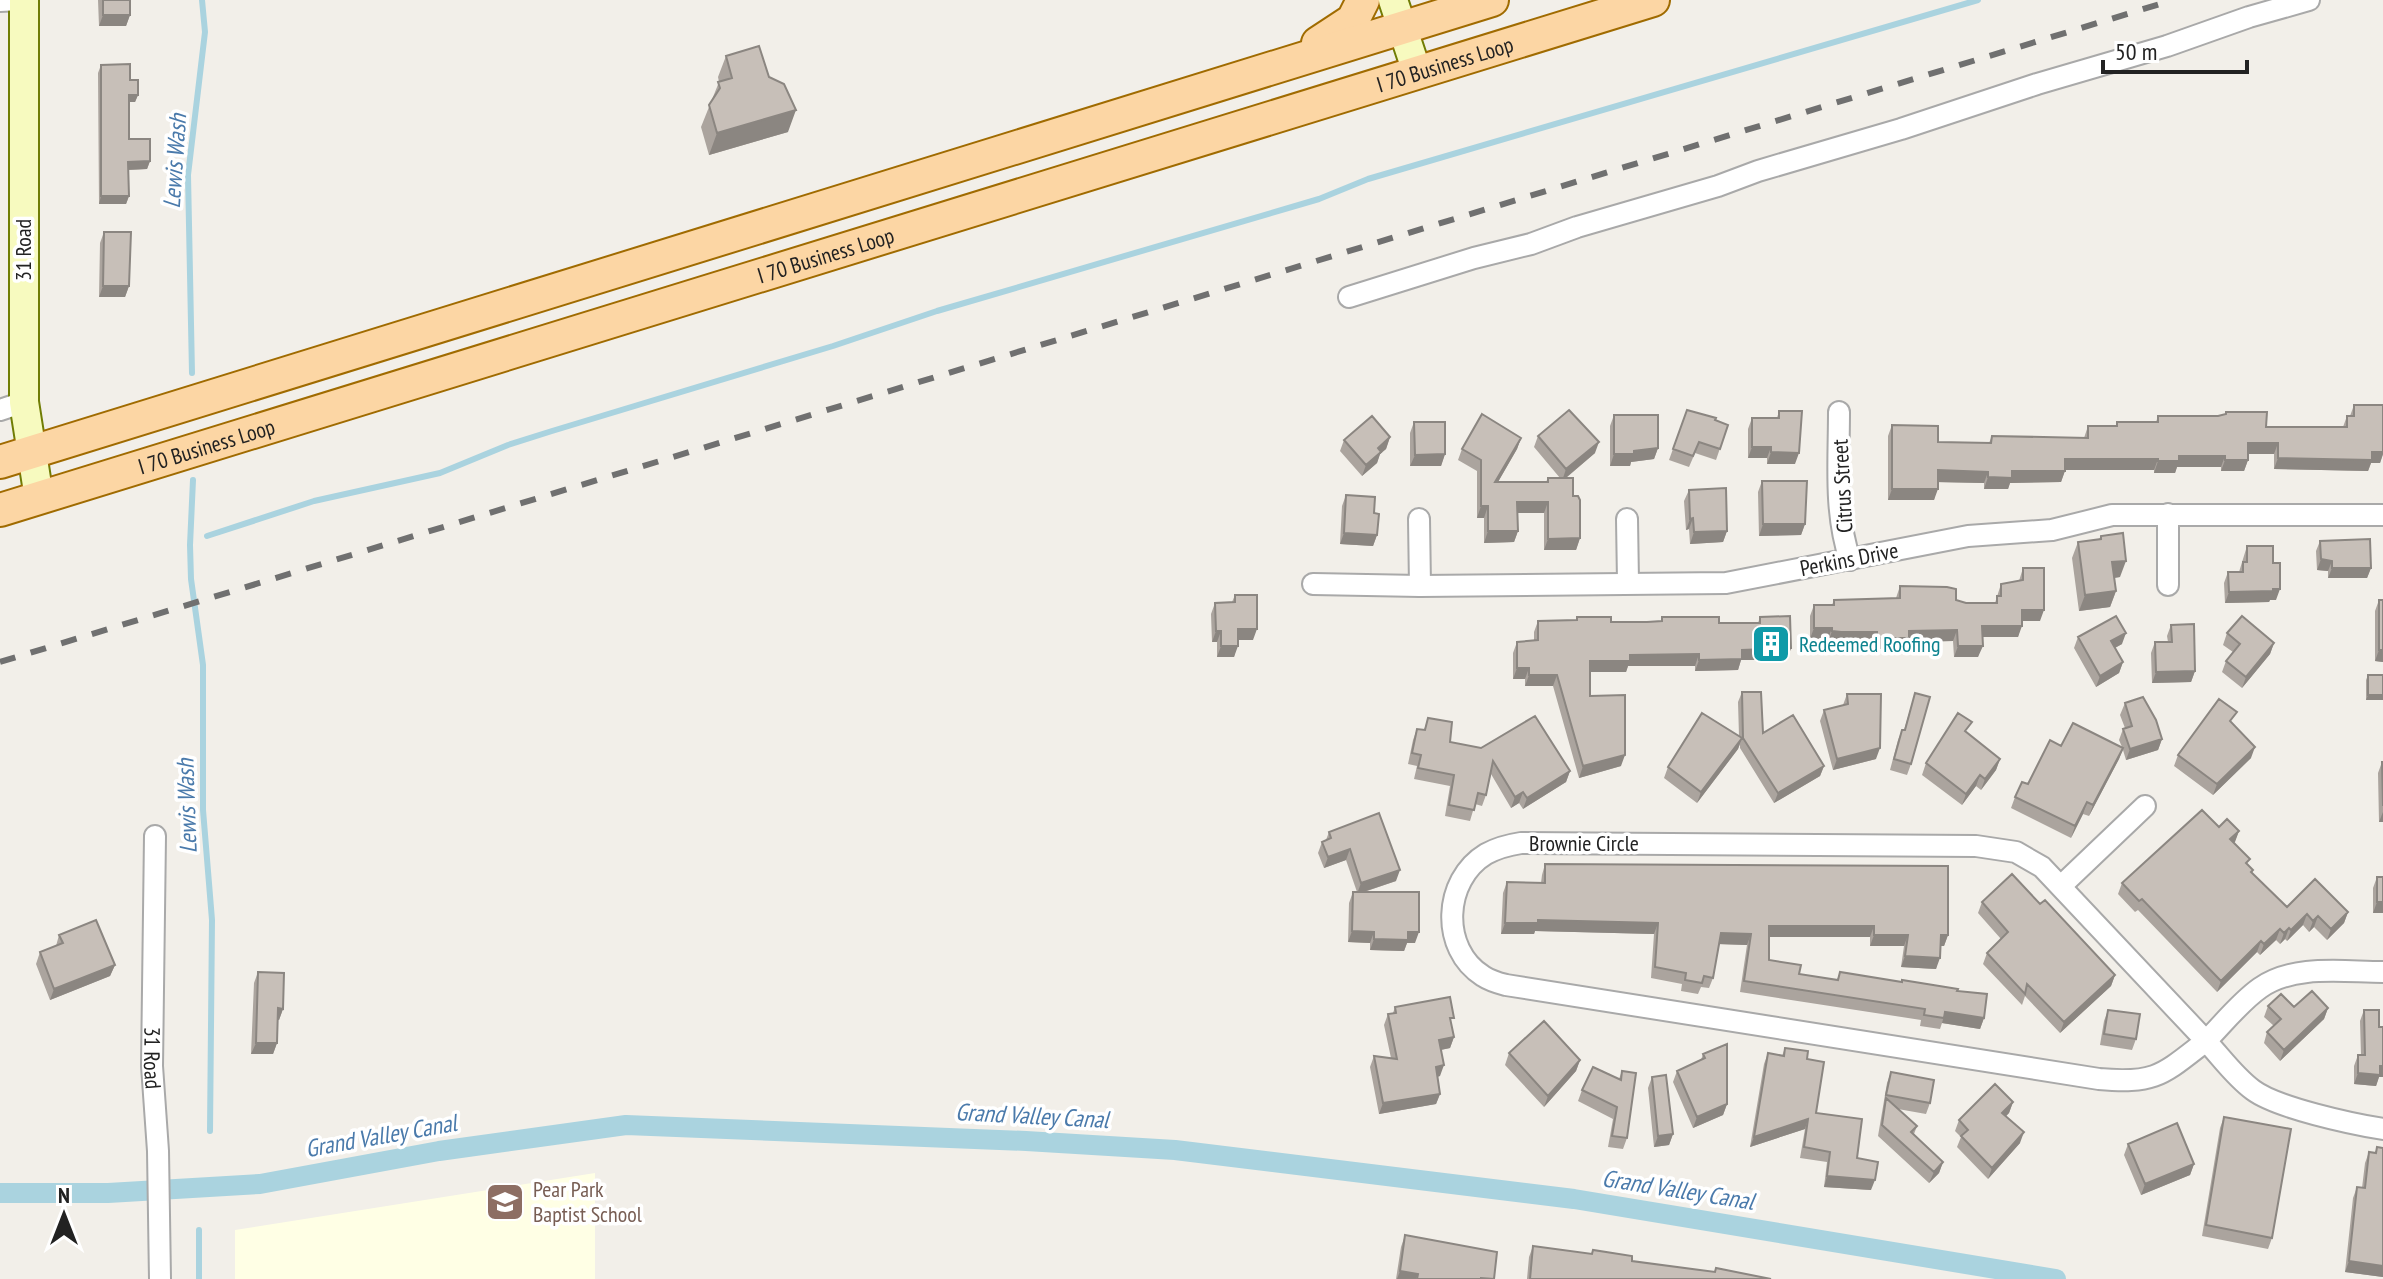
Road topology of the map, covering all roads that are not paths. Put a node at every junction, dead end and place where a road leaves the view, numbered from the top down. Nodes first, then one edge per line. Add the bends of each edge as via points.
1 (22, 0) edge
2 (1363, 0) edge
3 (1492, 0) edge
4 (1653, 0) edge
5 (2309, 0) edge
6 (0, 1) edge
7 (1398, 14) edge
8 (1417, 72) junction
9 (1208, 87) junction
10 (1349, 297) dead end
11 (12, 406) edge
12 (1839, 412) dead end
13 (31, 452) junction
14 (0, 462) edge
15 (39, 498) junction
16 (0, 510) edge
17 (2168, 514) junction
18 (2383, 515) edge
19 (1419, 519) dead end
20 (1627, 519) dead end
21 (1850, 560) junction
22 (1628, 582) junction
23 (1313, 584) dead end
24 (2168, 585) dead end
25 (1420, 586) junction
26 (2145, 806) dead end
27 (155, 836) dead end
28 (2061, 886) junction
29 (2383, 972) edge
30 (2206, 1041) junction
31 (2383, 1129) edge
32 (160, 1279) edge

1 - 6 street
1 - 11 street, 31 Road
2 - 9 main road via 1353,20 1326,38
3 - 7 main road
4 - 8 main road, I 70 Business Loop
5 - 10 street
7 - 8 street
7 - 9 main road
8 - 15 main road, I 70 Business Loop
9 - 13 main road
11 - 13 street, 31 Road
12 - 21 street, Citrus Street via 1839,512
13 - 14 main road
13 - 15 street, 31 Road
15 - 16 main road, I 70 Business Loop
17 - 18 street, Perkins Drive
17 - 21 street, Perkins Drive via 2112,515 2052,530 1968,536
17 - 24 street
19 - 25 street
20 - 22 street
21 - 22 street, Perkins Drive via 1726,583
22 - 25 street, Perkins Drive
23 - 25 street, Perkins Drive
26 - 28 street
27 - 32 street, 31 Road via 152,1066
28 - 30 street, Brownie Circle
28 - 30 street, Brownie Circle via 2025,856 1986,846 1521,843 1493,851 1469,869 1456,891 1451,917 1460,951 1470,965 1483,977 1506,985 2135,1082 2165,1073
29 - 30 street via 2286,975 2260,988
30 - 31 street, Brownie Circle via 2253,1090 2268,1098

